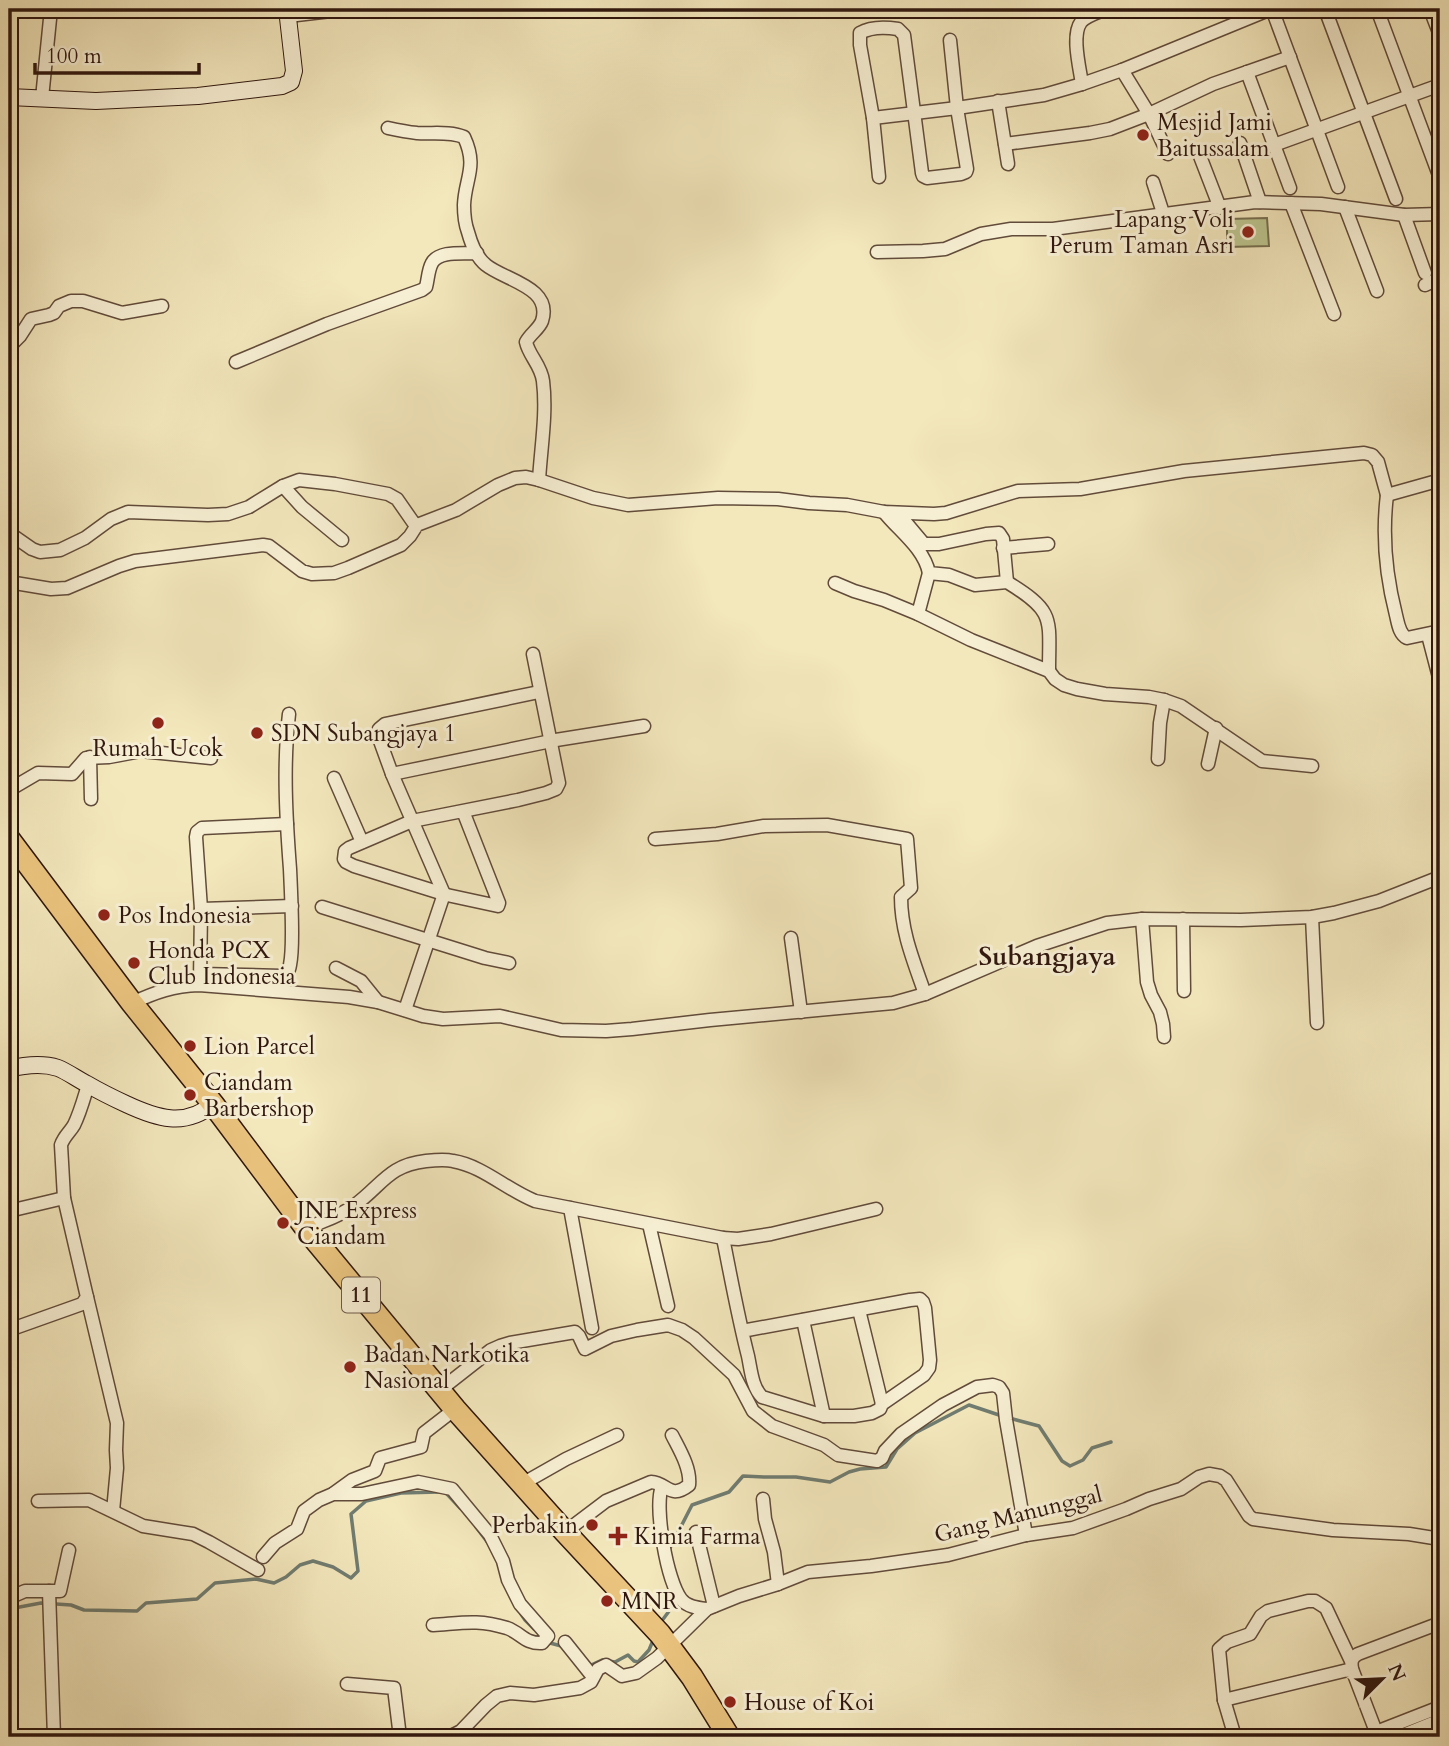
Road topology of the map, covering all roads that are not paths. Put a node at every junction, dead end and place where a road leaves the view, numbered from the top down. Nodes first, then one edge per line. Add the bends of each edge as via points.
1 (51, 9) edge
2 (348, 9) edge
3 (1106, 9) edge
4 (1271, 9) edge
5 (1325, 9) edge
6 (1377, 9) edge
7 (1430, 9) edge
8 (287, 12) edge
9 (1440, 35) edge
10 (950, 40) dead end
11 (1290, 57) junction
12 (1122, 70) junction
13 (1247, 72) junction
14 (1082, 84) junction
15 (1440, 85) edge
16 (9, 97) edge
17 (1409, 97) junction
18 (42, 99) junction
19 (998, 101) junction
20 (957, 108) junction
21 (915, 113) junction
22 (1364, 113) junction
23 (1149, 114) junction
24 (873, 117) junction
25 (388, 128) dead end
26 (1317, 130) junction
27 (1240, 143) dead end
28 (1005, 144) junction
29 (1274, 145) junction
30 (1198, 151) dead end
31 (1168, 154) dead end
32 (1008, 164) dead end
33 (879, 177) dead end
34 (1440, 178) edge
35 (1153, 182) dead end
36 (1338, 187) dead end
37 (1290, 188) dead end
38 (1396, 199) dead end
39 (1260, 202) junction
40 (1291, 203) junction
41 (1345, 207) junction
42 (1220, 208) junction
43 (1163, 213) junction
44 (1440, 214) edge
45 (1404, 215) junction
46 (877, 252) dead end
47 (477, 253) junction
48 (1440, 278) edge
49 (1377, 291) dead end
50 (162, 306) dead end
51 (1334, 314) dead end
52 (9, 347) edge
53 (236, 362) dead end
54 (538, 480) junction
55 (1440, 482) edge
56 (283, 486) junction
57 (1387, 495) junction
58 (891, 512) junction
59 (417, 525) junction
60 (9, 533) edge
61 (342, 540) dead end
62 (1048, 544) dead end
63 (1003, 548) junction
64 (923, 549) junction
65 (929, 573) junction
66 (9, 582) edge
67 (1007, 582) junction
68 (835, 583) dead end
69 (918, 614) junction
70 (1434, 633) edge
71 (533, 654) dead end
72 (1049, 671) junction
73 (1440, 681) edge
74 (539, 692) junction
75 (1164, 700) junction
76 (289, 714) dead end
77 (644, 726) dead end
78 (1216, 728) junction
79 (550, 742) junction
80 (90, 757) junction
81 (211, 758) dead end
82 (1158, 759) dead end
83 (1208, 764) dead end
84 (1312, 766) dead end
85 (392, 774) junction
86 (334, 778) dead end
87 (9, 790) edge
88 (91, 799) dead end
89 (463, 811) junction
90 (412, 821) junction
91 (287, 824) junction
92 (9, 839) edge
93 (655, 839) dead end
94 (362, 842) junction
95 (1440, 877) edge
96 (444, 894) junction
97 (292, 906) junction
98 (322, 907) dead end
99 (201, 909) junction
100 (1312, 917) junction
101 (1142, 919) junction
102 (1183, 919) junction
103 (791, 938) dead end
104 (428, 940) junction
105 (509, 963) dead end
106 (336, 968) dead end
107 (200, 980) junction
108 (1184, 991) dead end
109 (925, 993) junction
110 (378, 1002) junction
111 (132, 1003) junction
112 (405, 1010) junction
113 (800, 1012) junction
114 (1317, 1023) dead end
115 (1164, 1038) dead end
116 (9, 1069) edge
117 (88, 1085) junction
118 (213, 1104) junction
119 (64, 1198) junction
120 (570, 1209) junction
121 (876, 1209) dead end
122 (9, 1211) edge
123 (649, 1224) junction
124 (307, 1228) junction
125 (723, 1238) junction
126 (87, 1297) junction
127 (668, 1306) dead end
128 (859, 1310) junction
129 (803, 1320) junction
130 (592, 1328) dead end
131 (9, 1330) edge
132 (742, 1331) junction
133 (440, 1390) junction
134 (882, 1404) junction
135 (455, 1409) junction
136 (824, 1416) junction
137 (672, 1434) dead end
138 (617, 1435) dead end
139 (522, 1484) junction
140 (662, 1486) junction
141 (333, 1494) junction
142 (763, 1499) dead end
143 (38, 1501) dead end
144 (113, 1511) junction
145 (565, 1532) junction
146 (696, 1532) dead end
147 (1026, 1535) junction
148 (1440, 1539) edge
149 (69, 1550) dead end
150 (263, 1557) dead end
151 (258, 1570) dead end
152 (778, 1584) junction
153 (49, 1591) junction
154 (9, 1598) edge
155 (710, 1607) junction
156 (1440, 1623) edge
157 (433, 1625) dead end
158 (565, 1642) dead end
159 (671, 1646) junction
160 (1352, 1665) junction
161 (593, 1677) junction
162 (347, 1684) dead end
163 (1224, 1700) junction
164 (1440, 1707) edge
165 (1440, 1720) edge
166 (1377, 1735) edge
167 (54, 1737) edge
168 (400, 1737) edge
169 (449, 1737) edge
170 (729, 1737) edge
171 (1235, 1737) edge
172 (1398, 1737) edge

1 - 18 street
2 - 8 street
3 - 14 street via 1079,24 1076,40
4 - 11 street
4 - 12 street
5 - 22 street
6 - 17 street
7 - 9 street
8 - 18 street via 294,71 287,85 198,96
10 - 20 street
11 - 13 street
11 - 26 street
12 - 14 street
12 - 23 street
13 - 23 street
13 - 29 street
14 - 19 street
15 - 17 street
16 - 18 street
17 - 22 street
17 - 34 street
19 - 20 street
19 - 28 street
20 - 21 street
20 - 21 street via 966,172 932,178 922,173
21 - 24 street
21 - 24 street via 904,35 898,29 877,28 860,33
22 - 26 street
22 - 38 street
23 - 28 street via 1110,129
23 - 31 street
24 - 33 street
25 - 47 street via 464,137 472,167 464,207
26 - 29 street
26 - 36 street
27 - 39 street
28 - 32 street
29 - 37 street
30 - 42 street
35 - 43 street
39 - 40 street
39 - 42 street
40 - 41 street
40 - 51 street
41 - 45 street
41 - 49 street
42 - 43 street
43 - 46 street via 1053,229 1011,229 981,234 945,249
44 - 45 street
45 - 48 street via 1425,279
47 - 53 street via 442,256 433,261 424,288
47 - 54 street via 484,264 529,287 543,306 540,326 526,342 543,380
50 - 52 street via 122,313 71,301 54,313 31,319
54 - 58 street via 628,506 718,498 778,499
54 - 59 street via 515,478
55 - 57 street
56 - 59 street via 313,481 388,494
56 - 60 street via 228,514 128,512 70,547 50,552 32,549
56 - 61 street
57 - 58 street via 1378,461 1364,453 1184,471 1080,489 1018,491 946,513
57 - 70 street via 1386,567 1401,634 1407,638
58 - 64 street
59 - 66 street via 401,545 323,575 302,571 262,545 135,561 66,588
62 - 63 street
63 - 64 street via 1001,535 993,532
63 - 67 street
64 - 65 street
65 - 67 street via 975,585
65 - 69 street
67 - 72 street via 1045,613 1050,632
68 - 69 street
69 - 72 street
70 - 73 street
71 - 74 street
72 - 75 street via 1064,685 1077,689
74 - 79 street
74 - 85 street via 385,724 379,729 380,741
75 - 78 street
75 - 82 street
76 - 91 street
77 - 79 street
78 - 83 street
78 - 84 street via 1262,761
79 - 85 street
79 - 89 street via 558,787 553,791
80 - 81 street via 141,751
80 - 87 street via 72,774 38,773
80 - 88 street
85 - 90 street
86 - 94 street
89 - 90 street
89 - 96 street via 500,905
90 - 94 street
90 - 96 street
91 - 97 street
91 - 99 street via 199,829
92 - 111 highway, 11
93 - 109 street via 764,825 827,825 907,839 911,888 901,897 901,915
94 - 96 street via 345,851 346,862
95 - 100 street via 1379,901
96 - 104 street
97 - 99 street
97 - 107 street via 291,957 285,975
98 - 104 street
99 - 107 street
100 - 102 street
100 - 114 street
101 - 102 street
101 - 109 street via 1074,933
101 - 115 street via 1147,982 1160,1012
102 - 108 street
103 - 113 street
104 - 105 street
104 - 112 street
106 - 110 street via 361,981
107 - 110 street
107 - 111 street
109 - 113 street via 893,1003
110 - 112 street
111 - 118 highway, 11
112 - 113 street via 443,1020 500,1016 561,1030 606,1031
116 - 117 street via 56,1068
117 - 118 street via 167,1119 189,1117
117 - 119 street via 72,1129 62,1139
118 - 124 highway, 11
119 - 122 street
119 - 126 street
120 - 123 street
120 - 124 street via 526,1198 453,1161 434,1160 397,1169 356,1205
120 - 130 street
121 - 125 street via 771,1234
123 - 125 street
123 - 127 street
124 - 133 highway, 11
125 - 132 street
126 - 131 street via 82,1304
126 - 144 street via 117,1423
128 - 129 street
128 - 134 street
128 - 134 street via 915,1299 925,1308 929,1368
129 - 132 street
129 - 136 street
132 - 136 street via 759,1394
133 - 135 highway, 11
133 - 147 street via 491,1350 510,1343 575,1332 585,1349 611,1336 668,1325 689,1333 734,1375 753,1411 772,1426 824,1445 838,1455 877,1461 928,1414 963,1393 993,1385 1003,1393
134 - 136 street via 872,1413
135 - 139 highway, 11
135 - 141 street via 424,1433 421,1447 380,1458 375,1471
137 - 140 street via 690,1482 673,1492
138 - 139 street
139 - 145 highway, 11
140 - 145 street via 651,1482 606,1501
140 - 155 street via 659,1517 675,1588 685,1603
141 - 150 street via 304,1511 297,1529
141 - 157 street via 362,1494 418,1482 452,1489 490,1535 520,1604 548,1636 536,1643 509,1629 474,1621
142 - 152 street
143 - 144 street via 89,1500
144 - 151 street via 143,1526 192,1534
145 - 159 highway, 11
146 - 155 street
147 - 148 street, Gang Manunggal via 1073,1528 1181,1489 1209,1474 1226,1480 1253,1519
147 - 152 street, Gang Manunggal via 948,1555 808,1572
149 - 153 street via 61,1591
152 - 155 street, Gang Manunggal
153 - 154 street via 25,1591
153 - 167 street
155 - 159 street
156 - 160 street via 1358,1654
158 - 161 street
159 - 161 street via 630,1675 622,1676 606,1665
159 - 170 highway, 11
160 - 163 street
160 - 163 street via 1320,1603 1308,1601 1275,1609 1261,1616 1250,1634 1219,1649
160 - 166 street
161 - 169 street via 575,1689 498,1696
162 - 168 street via 394,1688
163 - 171 street
164 - 166 street
165 - 172 street

